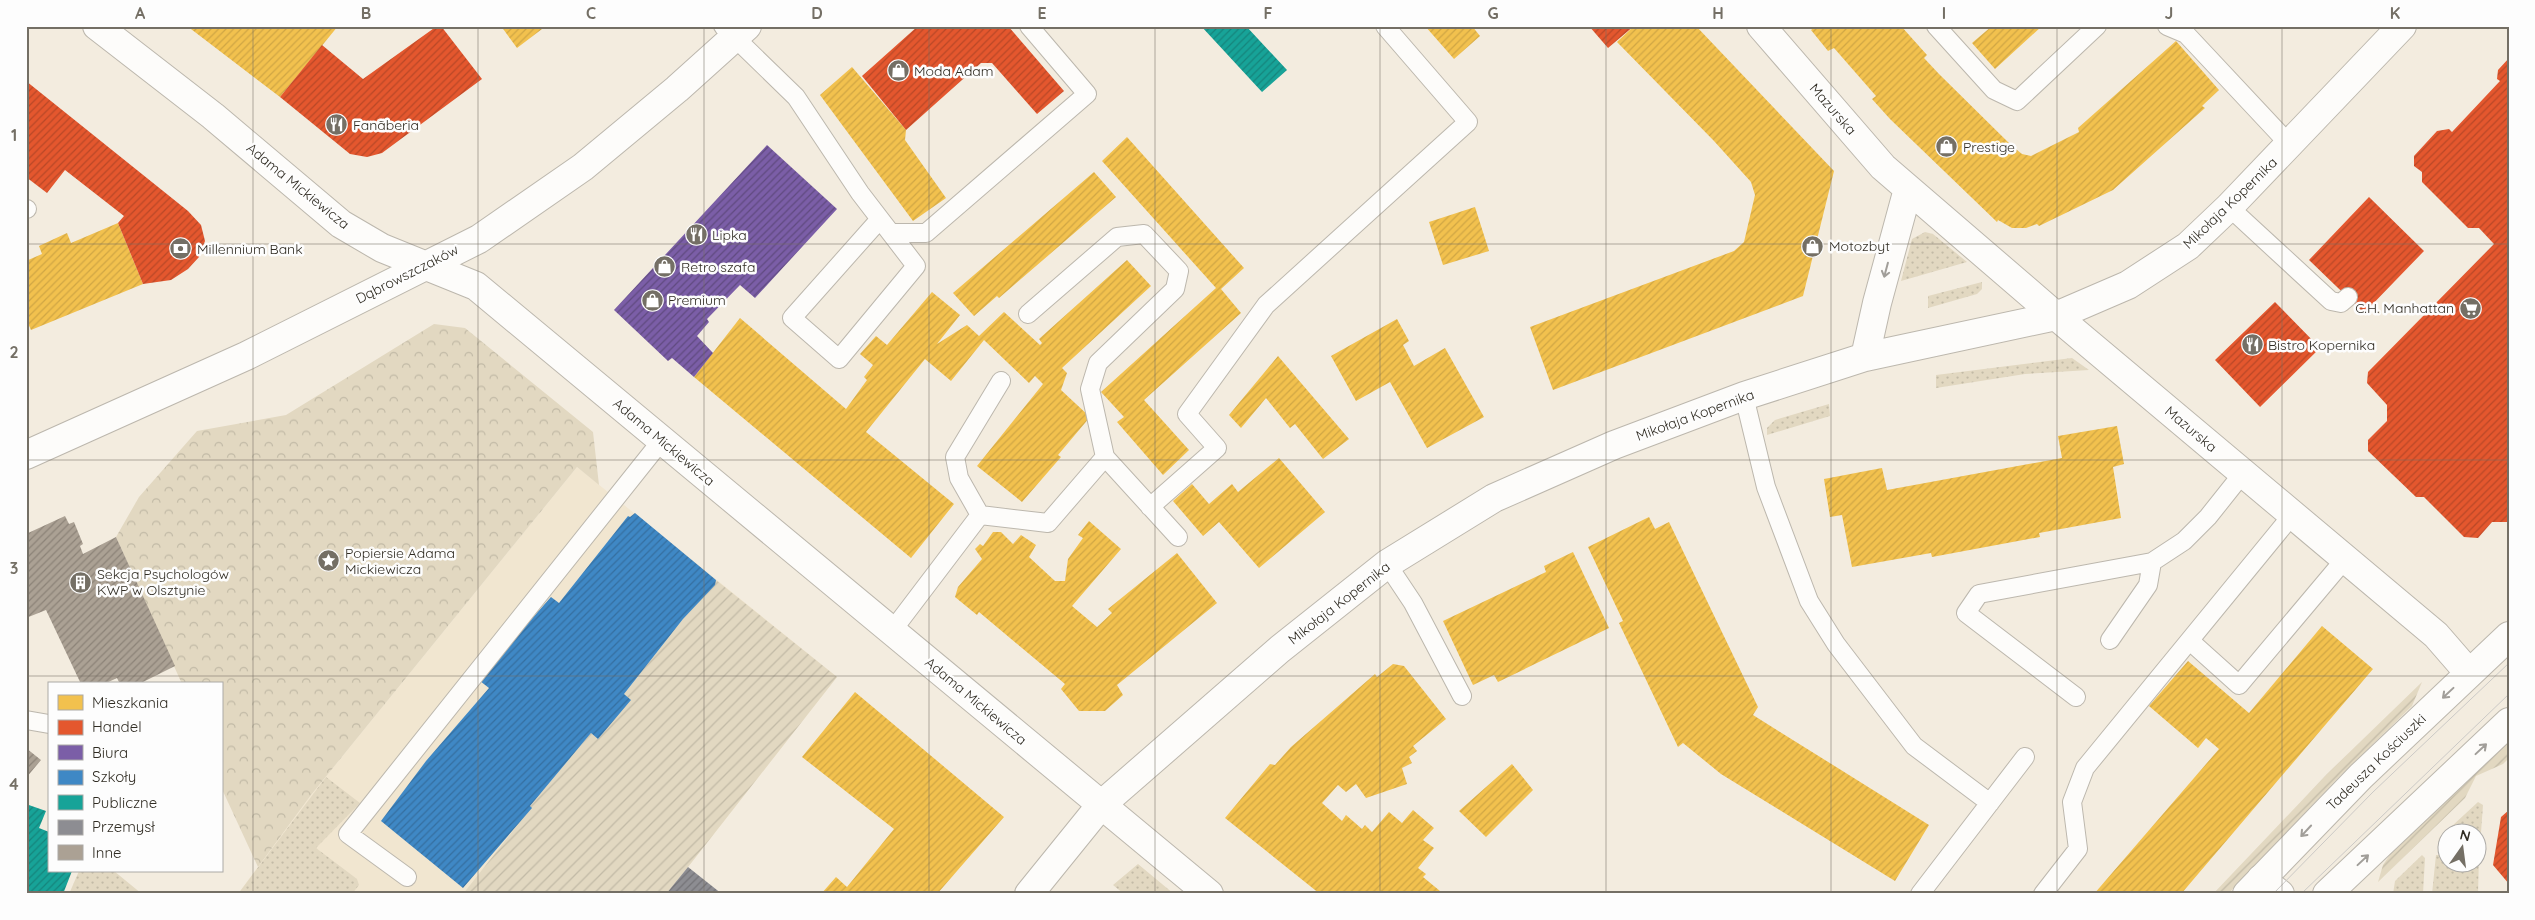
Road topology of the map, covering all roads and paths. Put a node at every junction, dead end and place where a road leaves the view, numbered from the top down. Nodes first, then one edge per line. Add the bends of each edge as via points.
1 (97, 26) edge
2 (1385, 26) edge
3 (1761, 26) edge
4 (1936, 26) edge
5 (2097, 26) edge
6 (2166, 26) edge
7 (2402, 26) edge
8 (1032, 27) edge
9 (735, 30) edge
10 (2289, 144) junction
11 (1908, 189) junction
12 (2229, 207) junction
13 (880, 219) junction
14 (892, 234) junction
15 (423, 265) junction
16 (2348, 297) dead end
17 (1028, 314) dead end
18 (2056, 316) junction
19 (1865, 357) junction
20 (1002, 381) dead end
21 (1744, 396) junction
22 (662, 440) junction
23 (26, 455) edge
24 (1105, 457) junction
25 (2242, 472) junction
26 (1150, 507) junction
27 (2293, 514) junction
28 (980, 515) junction
29 (1178, 537) dead end
30 (2345, 559) junction
31 (2152, 562) junction
32 (1387, 564) junction
33 (892, 631) junction
34 (2509, 636) edge
35 (2110, 640) dead end
36 (2190, 641) junction
37 (2470, 673) junction
38 (1462, 696) dead end
39 (2076, 697) dead end
40 (26, 720) edge
41 (2509, 722) edge
42 (48, 724) edge
43 (2025, 757) dead end
44 (1990, 803) junction
45 (1101, 805) junction
46 (407, 877) dead end
47 (2263, 889) edge
48 (1029, 894) edge
49 (1209, 894) edge
50 (1920, 894) edge
51 (2042, 894) edge
52 (2327, 894) edge

1 - 15 street, Adama Mickiewicza via 213,116 341,224 382,248
2 - 26 lane via 1468,122 1266,305 1188,414 1217,448
3 - 11 street, Mazurska via 1883,167
4 - 5 lane via 1994,90 2017,101
6 - 10 lane via 2186,34
7 - 10 street, Mikołaja Kopernika
8 - 14 lane via 1087,94 926,234
9 - 13 lane via 796,97
9 - 15 street, Dąbrowszczaków via 677,89 583,167 478,239
10 - 12 street, Mikołaja Kopernika
11 - 18 street, Mazurska
11 -> 19 street
12 - 16 lane via 2331,301 2341,303
12 - 18 street, Mikołaja Kopernika via 2188,246 2128,286
13 - 14 lane
13 - 14 lane via 792,318 839,358 916,266
15 - 22 street, Adama Mickiewicza via 476,286
15 - 23 street, Dąbrowszczaków via 246,356
17 - 24 lane via 1117,237 1144,234 1179,271 1175,289 1098,363 1090,389
18 - 19 street, Mikołaja Kopernika
18 - 25 street, Mazurska
19 - 21 street, Mikołaja Kopernika
20 - 28 lane via 955,457 959,478
21 - 32 street, Mikołaja Kopernika via 1614,445 1494,498
21 - 44 lane via 1766,487 1809,601 1836,644 1914,746
22 - 33 street, Adama Mickiewicza
22 - 46 lane via 348,834
24 - 26 lane
24 - 28 lane via 1048,523
25 - 27 street, Mazurska
25 - 31 lane via 2208,517 2184,541
26 - 29 lane
27 - 30 street, Mazurska
27 - 36 lane
28 - 33 lane
30 - 36 lane via 2240,684
30 - 37 street, Mazurska via 2436,635
31 - 35 lane via 2148,585
31 - 39 lane via 1979,594 1966,613
32 - 38 lane via 1413,603
32 - 45 street, Mikołaja Kopernika via 1280,649
33 - 45 street, Adama Mickiewicza
34 - 37 street, Tadeusza Kościuszki
36 - 51 lane via 2085,768 2072,802 2078,849
37 -> 47 street, Tadeusza Kościuszki via 2361,776
40 - 42 lane
52 -> 41 street
43 - 44 lane
44 - 50 lane
45 - 48 street, Mikołaja Kopernika
45 - 49 street, Adama Mickiewicza

